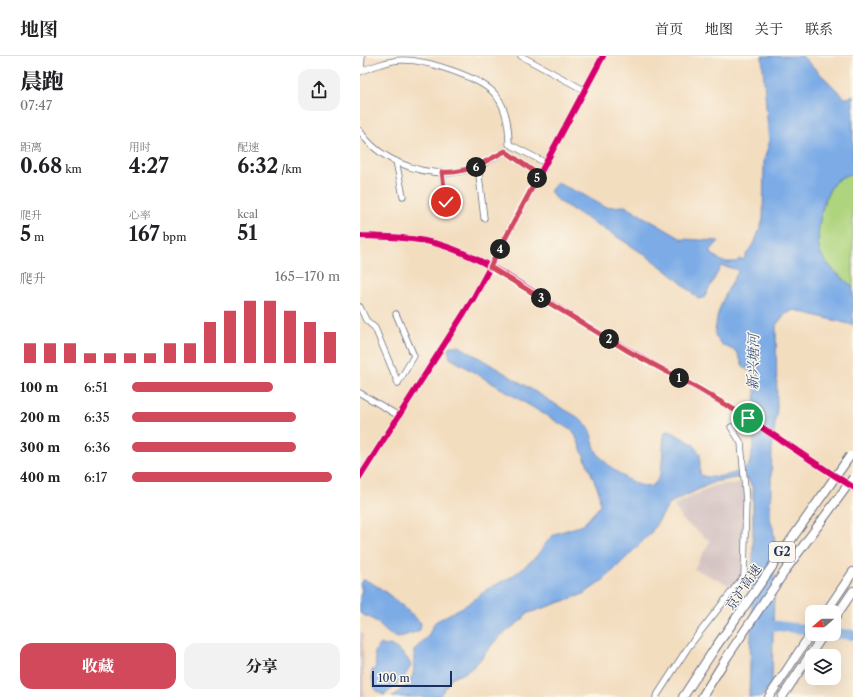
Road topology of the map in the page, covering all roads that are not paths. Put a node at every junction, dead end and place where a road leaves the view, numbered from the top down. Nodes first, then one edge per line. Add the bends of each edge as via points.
1 (362, 56) edge
2 (387, 56) edge
3 (521, 56) edge
4 (602, 56) edge
5 (389, 63) junction
6 (361, 72) edge
7 (584, 90) junction
8 (360, 131) edge
9 (396, 161) junction
10 (546, 163) junction
11 (478, 167) junction
12 (442, 172) junction
13 (539, 175) junction
14 (403, 196) dead end
15 (446, 202) dead end
16 (484, 218) dead end
17 (360, 236) edge
18 (490, 267) junction
19 (360, 307) edge
20 (396, 314) dead end
21 (360, 393) edge
22 (399, 416) junction
23 (732, 427) dead end
24 (852, 454) edge
25 (360, 476) edge
26 (853, 478) edge
27 (853, 486) edge
28 (853, 572) edge
29 (853, 591) edge
30 (831, 605) edge
31 (841, 609) edge
32 (806, 641) edge
33 (819, 641) edge
34 (656, 697) edge
35 (683, 697) edge
36 (702, 697) edge
37 (769, 697) edge
38 (782, 697) edge

1 - 6 street
2 - 5 street
3 - 7 street
4 - 7 street
5 - 6 street via 367,67
5 - 10 street via 400,60 423,62 479,82 493,93 504,108 509,144
7 - 10 street
8 - 9 street via 378,152
9 - 12 street via 422,171
9 - 14 street
10 - 13 street
11 - 12 street
11 - 13 street via 505,151
11 - 16 street
12 - 15 street
13 - 18 street
17 - 18 street via 409,238 438,244
18 - 22 street via 473,299
18 - 27 street via 630,352 748,418 822,469
19 - 20 street via 366,320 375,328 398,383 414,356
21 - 22 street
22 - 25 street
23 - 34 street via 741,444 744,477 744,576 689,646
24 - 35 highway, 京沪高速 / G2, bridge via 714,648
26 - 36 highway, 京沪高速 / G2, bridge via 787,568
28 - 30 highway
29 - 31 highway
32 - 37 highway
33 - 38 highway

